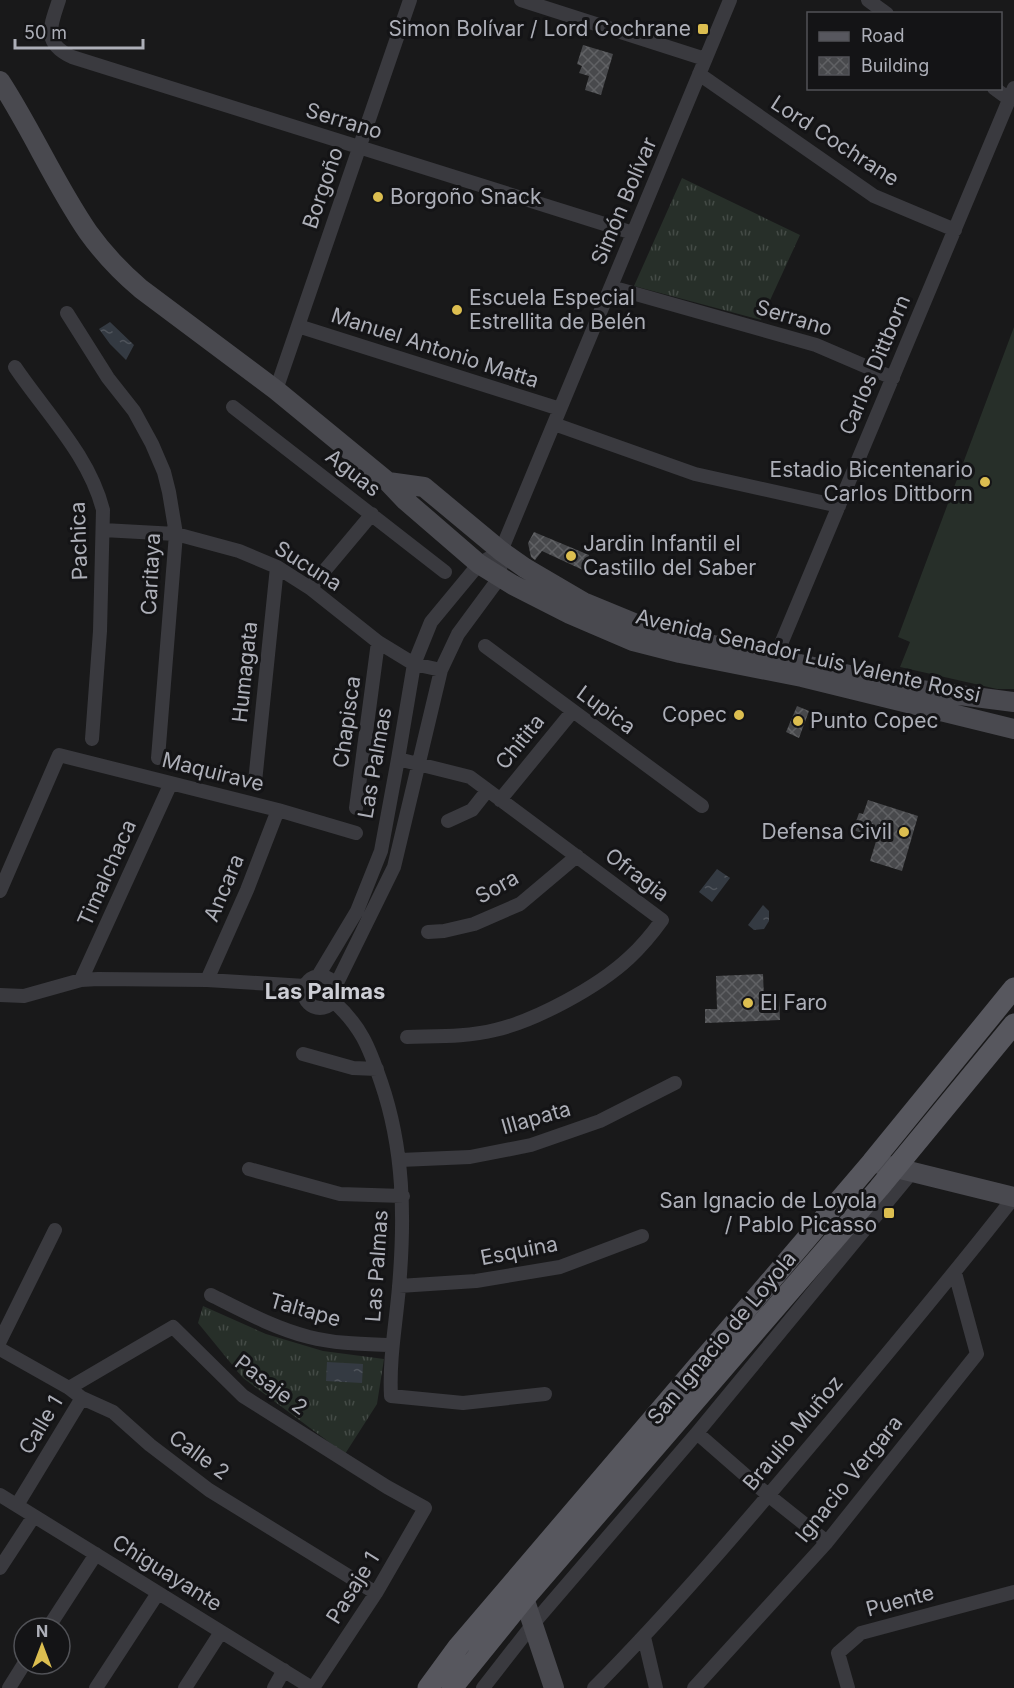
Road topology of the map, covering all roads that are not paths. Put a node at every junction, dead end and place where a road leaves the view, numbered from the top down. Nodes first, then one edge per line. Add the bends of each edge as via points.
1 (59, 0) edge
2 (410, 0) edge
3 (521, 0) edge
4 (730, 0) edge
5 (868, 0) edge
6 (884, 12) edge
7 (705, 59) junction
8 (699, 74) junction
9 (0, 81) edge
10 (1012, 93) edge
11 (360, 147) junction
12 (955, 230) junction
13 (633, 233) junction
14 (611, 287) junction
15 (67, 313) dead end
16 (298, 326) junction
17 (15, 367) dead end
18 (893, 378) junction
19 (276, 390) junction
20 (233, 407) dead end
21 (560, 409) junction
22 (554, 424) junction
23 (388, 482) junction
24 (839, 506) junction
25 (372, 514) junction
26 (103, 530) junction
27 (176, 534) junction
28 (501, 551) junction
29 (479, 564) junction
30 (277, 567) junction
31 (445, 572) dead end
32 (500, 578) junction
33 (310, 588) junction
34 (378, 642) junction
35 (485, 646) dead end
36 (776, 658) junction
37 (414, 664) junction
38 (441, 670) junction
39 (1014, 702) edge
40 (572, 712) junction
41 (1014, 729) edge
42 (92, 739) dead end
43 (158, 758) dead end
44 (398, 759) junction
45 (420, 764) junction
46 (255, 782) dead end
47 (171, 783) junction
48 (487, 791) junction
49 (500, 800) junction
50 (702, 806) dead end
51 (356, 808) dead end
52 (278, 810) junction
53 (448, 821) dead end
54 (356, 833) dead end
55 (577, 856) junction
56 (0, 891) edge
57 (428, 932) dead end
58 (318, 976) junction
59 (81, 980) junction
60 (207, 980) junction
61 (304, 986) junction
62 (1014, 987) edge
63 (334, 994) junction
64 (0, 995) edge
65 (1014, 1023) edge
66 (407, 1036) dead end
67 (303, 1054) dead end
68 (377, 1069) junction
69 (675, 1083) dead end
70 (400, 1160) junction
71 (872, 1162) junction
72 (249, 1169) dead end
73 (904, 1170) junction
74 (403, 1196) junction
75 (1014, 1197) edge
76 (55, 1230) dead end
77 (642, 1236) dead end
78 (955, 1273) junction
79 (399, 1286) junction
80 (211, 1295) dead end
81 (0, 1341) edge
82 (392, 1345) junction
83 (0, 1349) edge
84 (69, 1388) junction
85 (545, 1394) dead end
86 (81, 1398) junction
87 (697, 1432) junction
88 (0, 1494) edge
89 (768, 1495) junction
90 (17, 1505) junction
91 (425, 1508) joint
92 (34, 1516) junction
93 (827, 1542) junction
94 (96, 1554) junction
95 (0, 1568) edge
96 (517, 1578) junction
97 (158, 1593) junction
98 (376, 1593) junction
99 (1014, 1593) edge
100 (524, 1599) junction
101 (56, 1616) edge
102 (533, 1624) junction
103 (222, 1632) junction
104 (644, 1638) junction
105 (284, 1670) junction
106 (96, 1688) edge
107 (185, 1688) edge
108 (274, 1688) edge
109 (312, 1688) edge
110 (428, 1688) edge
111 (452, 1688) edge
112 (483, 1688) edge
113 (554, 1688) edge
114 (594, 1688) edge
115 (656, 1688) edge
116 (694, 1688) edge
117 (848, 1688) edge

1 - 11 street, Serrano via 51,38 59,50 72,57
2 - 11 street, Borgoño
3 - 7 street
4 - 7 street, Simón Bolívar
5 - 6 street
7 - 8 street, Simón Bolívar
8 - 12 street, Lord Cochrane via 874,196
8 - 13 street, Simón Bolívar
9 - 19 main road, Avenida Senador Luis Valente Rossi via 79,218 104,252 141,289
10 - 12 street, Carlos Dittborn
11 - 13 street, Serrano
11 - 16 street, Borgoño
12 - 18 street, Carlos Dittborn
13 - 14 street, Simón Bolívar
14 - 18 street, Serrano via 816,345
14 - 21 street, Simón Bolívar
15 - 27 street, Caritaya via 152,444 164,472
16 - 19 street, Borgoño
16 - 21 street, Manuel Antonio Matta
17 - 26 street, Pachica via 83,462 99,492
18 - 24 street, Carlos Dittborn
19 - 23 main road, Avenida Senador Luis Valente Rossi
20 - 25 street, Aguas
21 - 22 street, Simón Bolívar
22 - 24 street via 695,474
22 - 28 street, Simón Bolívar
23 - 28 main road, Avenida Senador Luis Valente Rossi via 424,487
23 - 29 main road, Avenida Senador Luis Valente Rossi
24 - 36 street, Carlos Dittborn
25 - 31 street, Aguas
25 - 33 street
26 - 27 street, Sucuna
26 - 42 street, Pachica
27 - 30 street, Sucuna via 239,551
27 - 43 street, Caritaya
28 - 29 street
28 - 32 street, Simón Bolívar
28 - 36 main road, Avenida Senador Luis Valente Rossi via 583,602 634,623 694,641
29 - 32 main road, Avenida Senador Luis Valente Rossi
29 - 37 street, Las Palmas via 430,622
30 - 33 street, Sucuna
30 - 46 street, Humagata
32 - 38 street, Las Palmas via 458,634
32 - 41 main road, Avenida Senador Luis Valente Rossi via 633,641
33 - 34 street, Sucuna
34 - 37 street, Sucuna
34 - 51 street, Chapisca
35 - 40 street, Lupica
36 - 39 main road, Avenida Senador Luis Valente Rossi via 913,689
37 - 38 street, Sucuna
37 - 44 street, Las Palmas
38 - 45 street, Las Palmas
40 - 49 street, Chitita
40 - 50 street, Lupica
44 - 45 street, Ofragia
44 - 58 street, Las Palmas via 381,850 371,878 357,911
45 - 48 street, Ofragia via 470,777
45 - 63 street, Las Palmas via 394,867
47 - 52 street, Maquirave
47 - 56 street, Maquirave via 59,755
47 - 59 street, Timalchaca
48 - 49 street, Ofragia
48 - 53 street, Chitita via 472,810
49 - 55 street, Ofragia
52 - 54 street, Maquirave
52 - 60 street, Ancara
55 - 57 street, Sora via 519,904 474,924
55 - 66 street, Ofragia via 662,920 646,940 627,960 584,990 528,1019 495,1030 461,1035
58 - 61 street, Las Palmas
58 - 63 street, Las Palmas via 328,979
59 - 60 street
59 - 64 street via 24,996
60 - 61 street
61 - 63 street via 304,997 312,1006 323,1007
62 - 71 main road, San Ignacio de Loyola
63 - 68 street, Las Palmas via 364,1038
65 - 73 main road, San Ignacio de Loyola
67 - 68 street via 353,1068
68 - 70 street, Las Palmas via 391,1110
69 - 70 street, Illapata via 600,1121 531,1145 470,1157
70 - 74 street, Las Palmas
71 - 73 main road
71 - 96 main road, San Ignacio de Loyola
72 - 74 street via 340,1194
73 - 75 main road
73 - 87 street, San Ignacio de Loyola
73 - 100 main road, San Ignacio de Loyola
74 - 79 street, Las Palmas
75 - 78 street, Braulio Muñoz
76 - 81 street
77 - 79 street, Esquina via 560,1267 476,1281
78 - 89 street, Braulio Muñoz
78 - 93 street, Ignacio Vergara via 977,1354
79 - 82 street, Las Palmas
80 - 82 street, Taltape via 310,1338
82 - 85 street, Las Palmas via 391,1396 463,1403
83 - 84 street, Calle 2
84 - 86 street, Calle 2
84 - 91 street, Pasaje 2 via 173,1327 243,1396
86 - 90 street, Calle 1
86 - 98 street, Calle 2 via 113,1412 209,1490
87 - 89 street
87 - 102 street, San Ignacio de Loyola
88 - 90 street, Chiguayante
89 - 93 street
89 - 104 street, Braulio Muñoz
90 - 92 street, Chiguayante
91 - 98 street, Pasaje 1
92 - 94 street, Chiguayante
92 - 95 street
93 - 116 street, Ignacio Vergara
94 - 97 street, Chiguayante
94 - 101 street
96 - 100 main road
96 - 110 main road, San Ignacio de Loyola
97 - 103 street, Chiguayante
97 - 106 street
98 - 109 street, Pasaje 1
99 - 117 street, Puente via 861,1633 838,1653
100 - 102 main road
100 - 111 main road, San Ignacio de Loyola
102 - 112 street, San Ignacio de Loyola
102 - 113 main road
103 - 105 street, Chiguayante
103 - 107 street
104 - 114 street, Braulio Muñoz
104 - 115 street
105 - 108 street
105 - 109 street, Chiguayante

